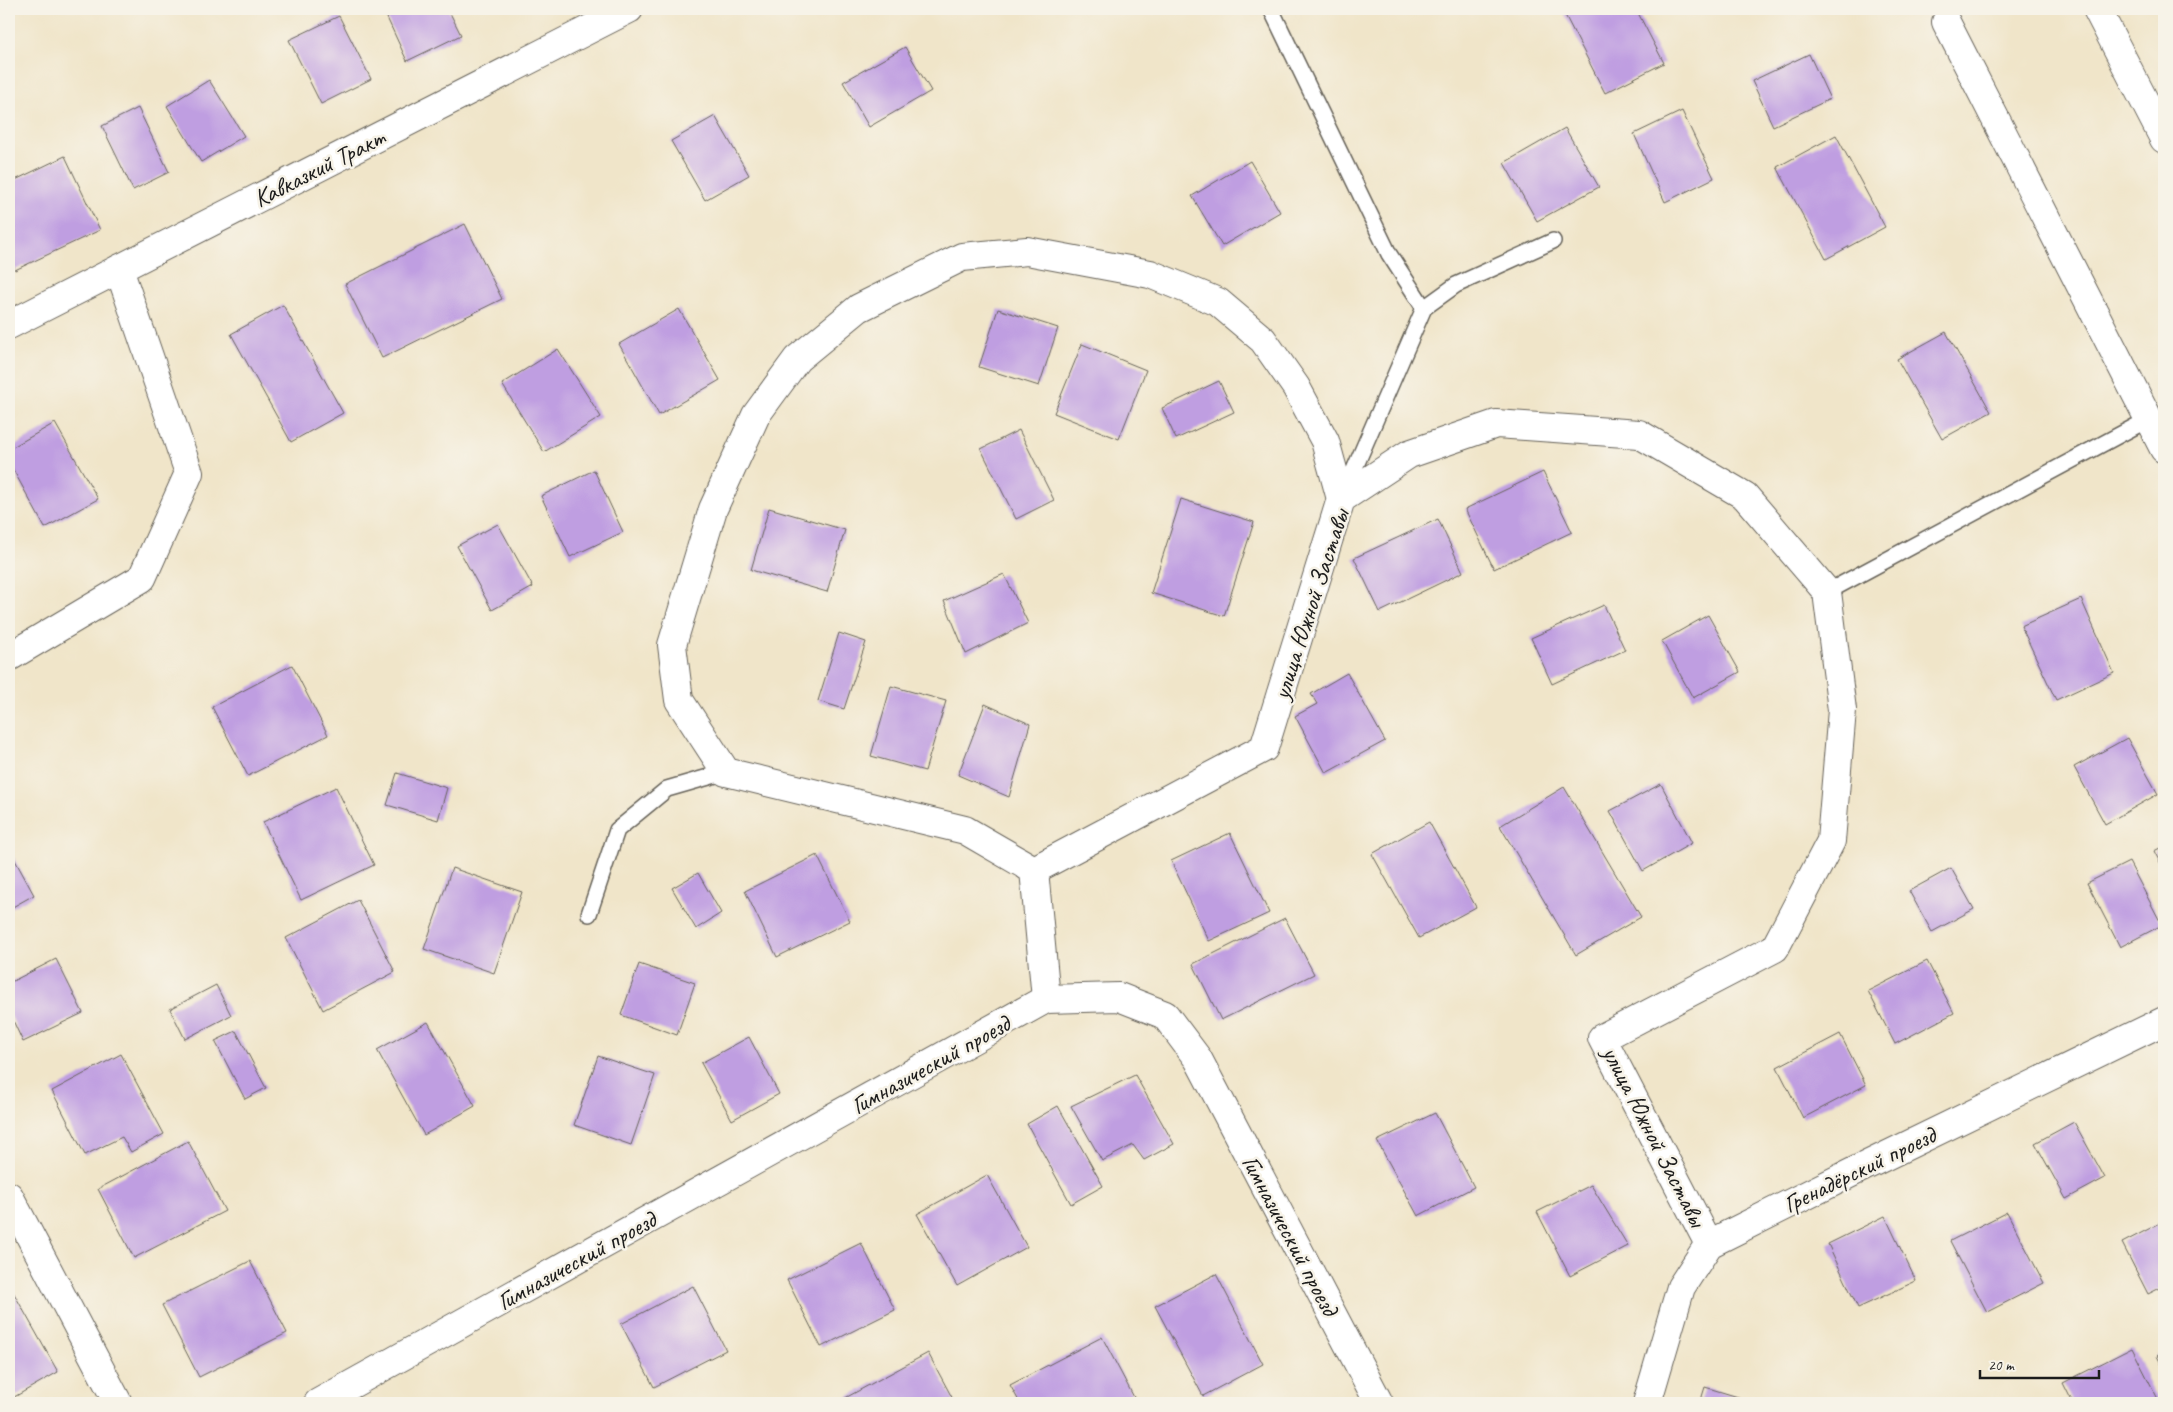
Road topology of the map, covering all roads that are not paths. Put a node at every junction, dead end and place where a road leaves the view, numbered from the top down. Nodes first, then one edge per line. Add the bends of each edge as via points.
1 (629, 9) edge
2 (1272, 9) edge
3 (2097, 9) edge
4 (1946, 22) dead end
5 (2164, 139) edge
6 (1553, 241) dead end
7 (119, 269) junction
8 (1424, 308) junction
9 (9, 325) edge
10 (2149, 419) junction
11 (2164, 449) edge
12 (1341, 499) junction
13 (1827, 592) junction
14 (9, 658) edge
15 (726, 772) junction
16 (1034, 870) junction
17 (589, 914) dead end
18 (1046, 999) junction
19 (2164, 1021) edge
20 (9, 1196) edge
21 (1709, 1244) junction
22 (118, 1403) edge
23 (318, 1403) edge
24 (1379, 1403) edge
25 (1647, 1403) edge

1 - 7 street, Кавказкий Тракт
2 - 8 lane via 1389,254
3 - 5 street
4 - 10 street
6 - 8 lane via 1456,285
7 - 9 street, Кавказкий Тракт
7 - 14 street via 189,473 142,578
8 - 12 lane
10 - 11 street
10 - 13 lane
12 - 13 street, улица Южной Заставы via 1409,454 1496,424 1639,434 1745,496
12 - 15 street via 1325,440 1296,387 1263,340 1218,302 1150,274 1027,251 962,257 859,308 797,359 756,415 736,458 713,509 672,645 679,700
12 - 16 street, улица Южной Заставы via 1264,748
13 - 21 street, улица Южной Заставы via 1842,710 1831,841 1774,948 1602,1038
15 - 16 street via 965,830
15 - 17 lane via 667,789 617,830
16 - 18 street
18 - 23 street, Гимназический проезд
18 - 24 street, Гимназический проезд via 1119,997 1165,1015 1198,1059
19 - 21 street, Гренадёрский проезд
20 - 22 street
21 - 25 street via 1681,1287

